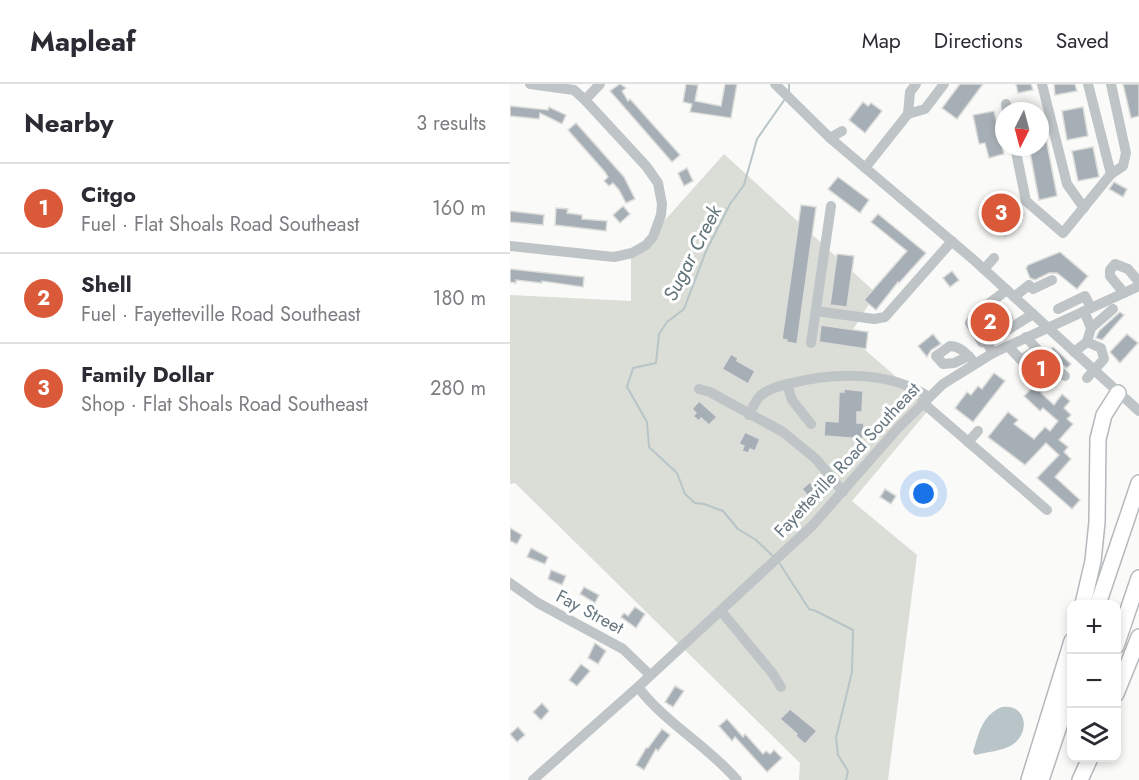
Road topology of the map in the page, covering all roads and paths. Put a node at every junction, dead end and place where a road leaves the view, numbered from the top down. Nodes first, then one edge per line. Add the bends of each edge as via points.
1 (530, 84) edge
2 (600, 84) edge
3 (775, 84) edge
4 (916, 84) edge
5 (944, 84) edge
6 (1042, 84) edge
7 (1088, 84) edge
8 (1111, 84) edge
9 (585, 100) junction
10 (909, 114) junction
11 (842, 131) dead end
12 (830, 138) junction
13 (1017, 156) edge
14 (865, 168) junction
15 (1111, 174) junction
16 (831, 206) dead end
17 (1084, 208) junction
18 (952, 241) junction
19 (510, 246) edge
20 (994, 258) dead end
21 (984, 269) junction
22 (1052, 280) dead end
23 (1139, 284) edge
24 (1010, 293) junction
25 (1124, 293) junction
26 (1112, 307) junction
27 (1058, 309) dead end
28 (1087, 309) junction
29 (816, 311) junction
30 (1033, 314) junction
31 (1047, 327) junction
32 (1091, 328) junction
33 (1026, 337) junction
34 (1087, 342) junction
35 (811, 343) dead end
36 (1008, 346) junction
37 (990, 348) junction
38 (1037, 350) junction
39 (1076, 359) junction
40 (1046, 360) dead end
41 (1090, 374) junction
42 (787, 384) junction
43 (699, 389) dead end
44 (1118, 393) junction
45 (926, 400) junction
46 (1138, 410) edge
47 (749, 415) junction
48 (811, 424) dead end
49 (978, 431) dead end
50 (968, 442) junction
51 (1139, 483) edge
52 (843, 492) junction
53 (1047, 510) dead end
54 (1139, 578) edge
55 (510, 583) edge
56 (1084, 600) edge
57 (1099, 600) edge
58 (721, 610) junction
59 (1121, 631) edge
60 (1139, 637) edge
61 (1067, 654) edge
62 (650, 675) junction
63 (1121, 682) edge
64 (638, 687) junction
65 (781, 687) dead end
66 (1067, 699) edge
67 (1079, 762) edge
68 (1087, 762) edge
69 (533, 780) edge
70 (736, 780) edge
71 (1029, 780) edge
72 (1041, 780) edge
73 (1072, 780) edge
74 (1080, 780) edge

1 - 9 street via 574,90
2 - 9 street
3 - 12 street
4 - 10 street via 910,92
5 - 10 street via 925,110
6 - 17 street via 1067,184
7 - 15 street
8 - 15 street via 1126,153 1123,166
9 - 19 street via 658,183 661,215 653,237 632,253 614,256
10 - 14 street
11 - 12 street
12 - 14 street
13 - 17 street via 1026,201 1063,233
14 - 18 street
15 - 17 street
16 - 29 street
18 - 21 street
18 - 29 street via 885,317
20 - 21 street
21 - 24 street
22 - 24 street via 1028,284
23 - 25 street, Fayetteville Road Southeast
23 - 25 street via 1128,269 1115,264 1110,276
24 - 30 street
24 - 37 street via 980,310 970,323
25 - 26 street, Fayetteville Road Southeast
26 - 28 street, Fayetteville Road Southeast
26 - 32 street
27 - 28 street via 1085,296
28 - 31 street, Fayetteville Road Southeast
28 - 32 street
29 - 35 street
30 - 31 street
30 - 37 street
31 - 33 street, Fayetteville Road Southeast
31 - 39 street
32 - 34 street
33 - 36 street, Fayetteville Road Southeast
33 - 38 street
34 - 39 street
34 - 41 street via 1101,348 1104,359
36 - 37 street, Fayetteville Road Southeast
36 - 38 street via 1021,360
37 - 45 street, Fayetteville Road Southeast
38 - 40 street
39 - 41 street
41 - 44 street
42 - 45 street via 814,377 866,377 902,384 917,390
42 - 47 street via 762,395
42 - 48 street via 792,400
43 - 47 street
44 - 46 street
44 - 56 highway via 1104,415 1098,439 1097,522
45 - 50 street
45 - 52 street, Fayetteville Road Southeast
47 - 52 street via 783,432 816,459
49 - 50 street
50 - 53 street
51 - 57 highway
52 - 58 street, Fayetteville Road Southeast
54 - 59 highway
55 - 62 street, Fay Street via 538,603 623,649
58 - 62 street, Fayetteville Road Southeast
58 - 65 street
60 - 63 highway
61 - 71 highway
62 - 64 street, Fayetteville Road Southeast
64 - 69 street, Fayetteville Road Southeast
64 - 70 street
66 - 72 highway
67 - 73 highway
68 - 74 highway

